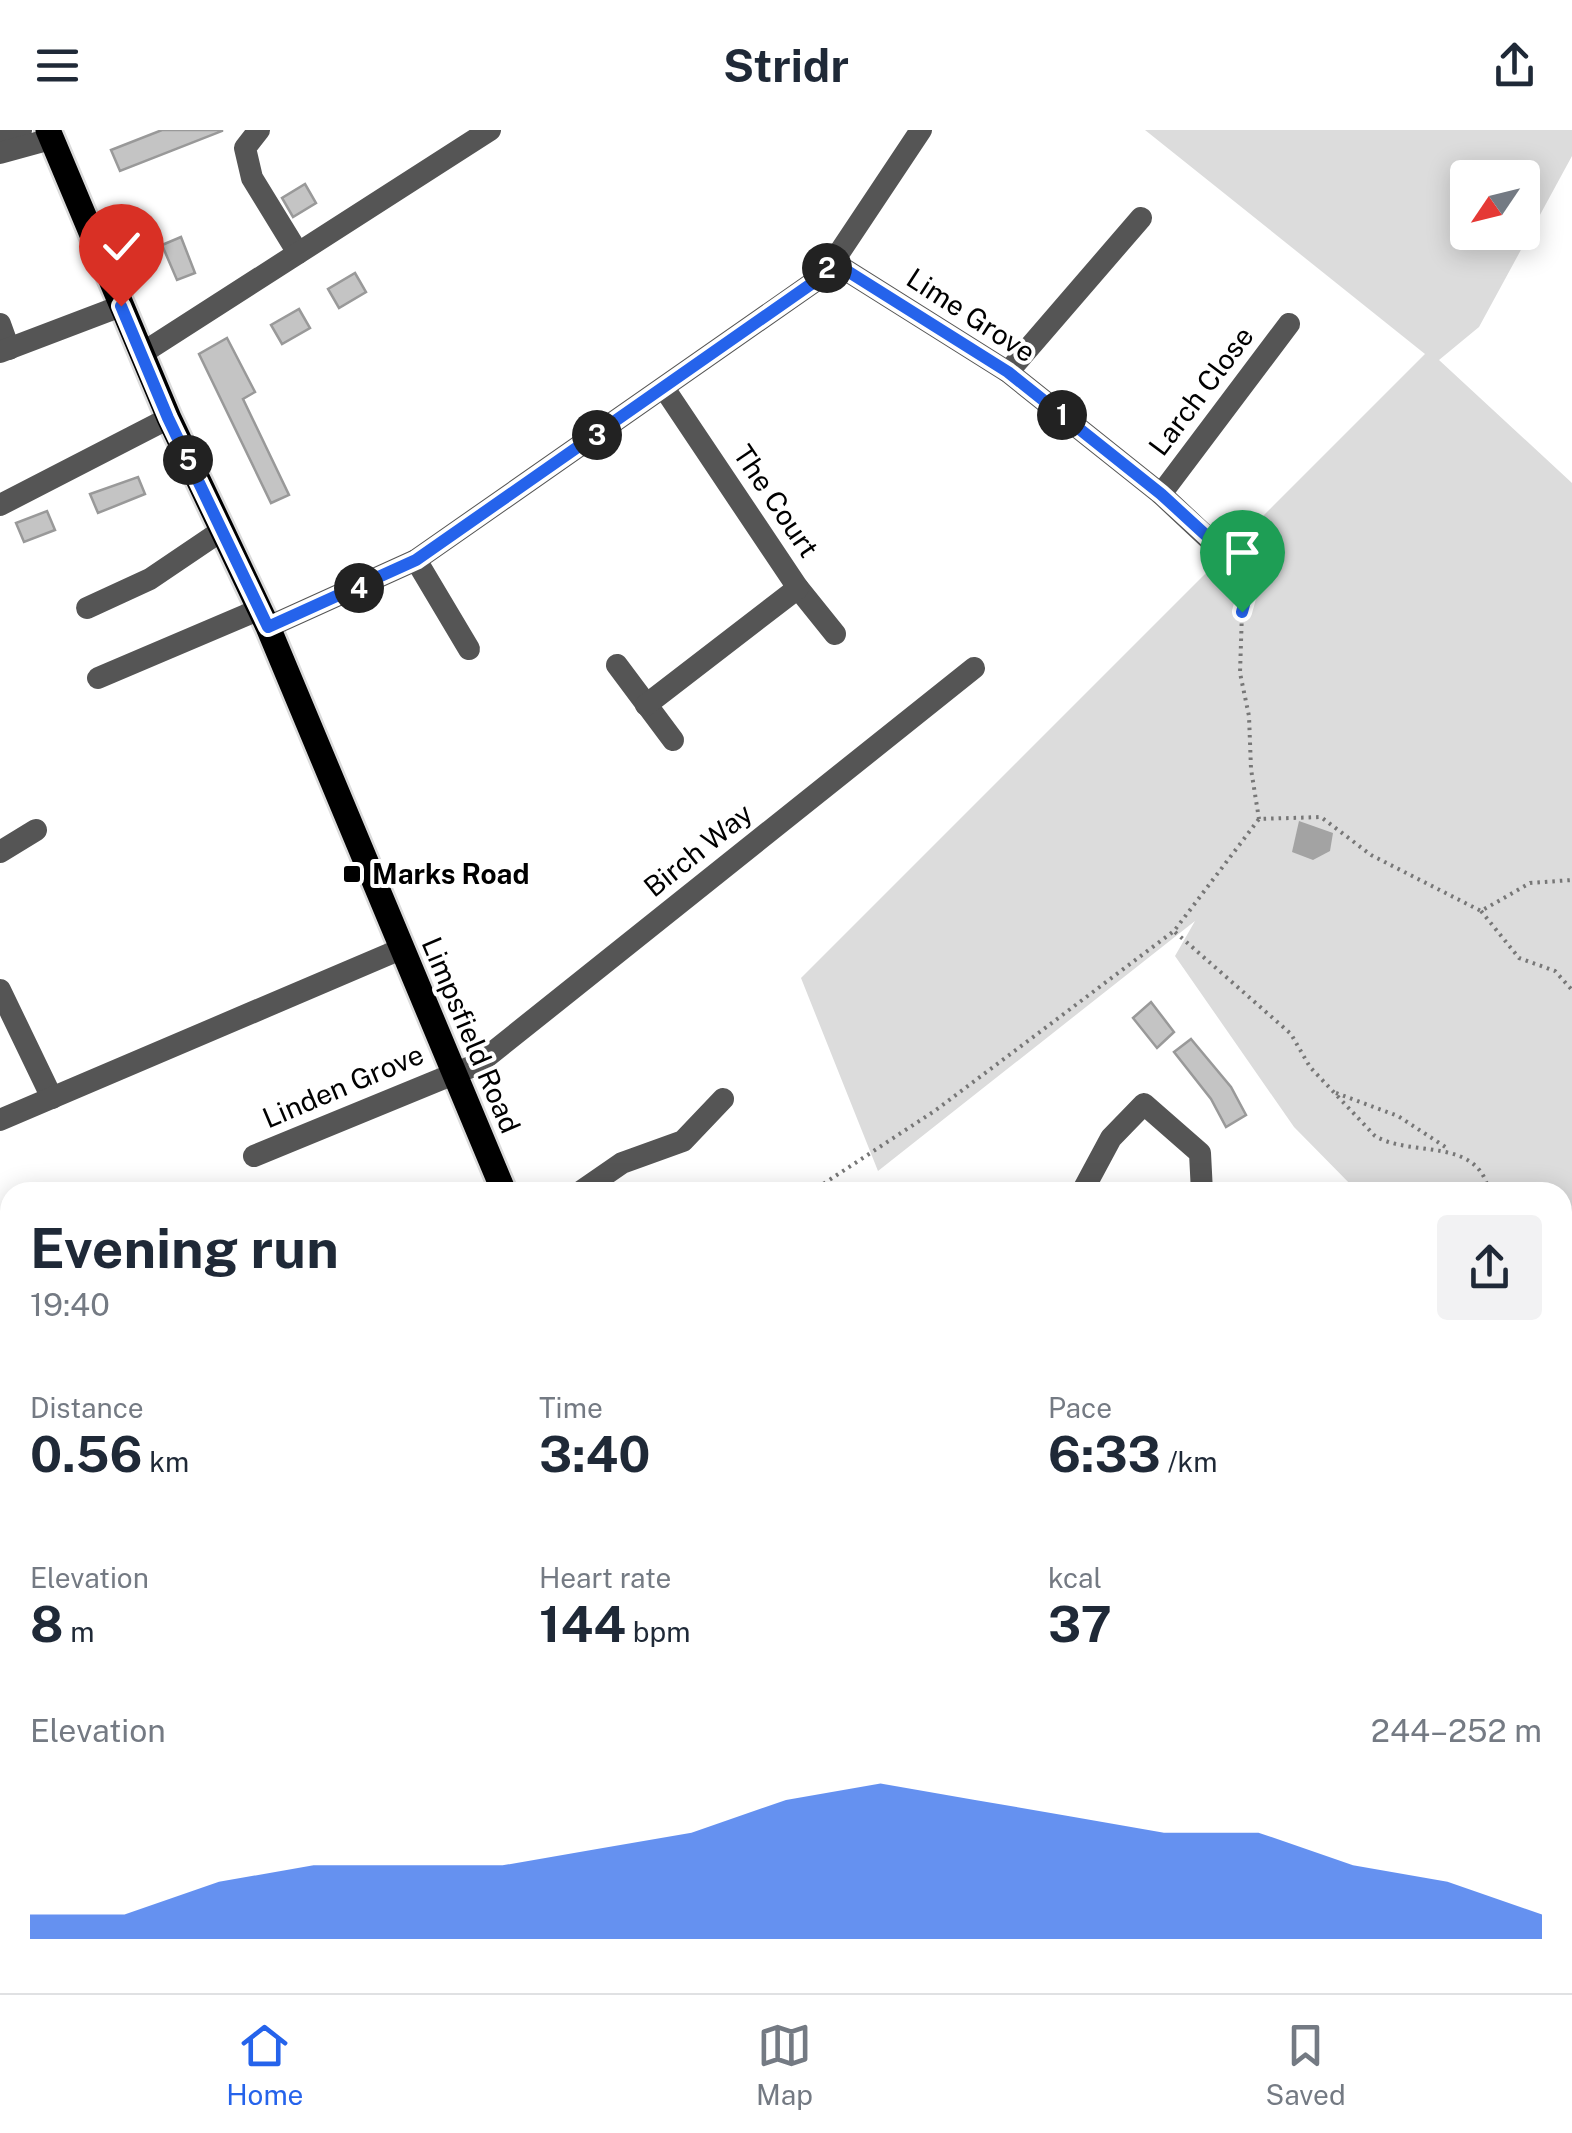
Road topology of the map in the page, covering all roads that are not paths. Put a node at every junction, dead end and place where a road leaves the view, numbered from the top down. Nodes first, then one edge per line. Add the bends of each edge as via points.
1 (21, 130) edge
2 (259, 130) edge
3 (490, 130) edge
4 (921, 130) edge
5 (50, 134) edge
6 (0, 142) edge
7 (0, 153) edge
8 (1141, 218) dead end
9 (298, 253) junction
10 (833, 262) junction
11 (121, 306) junction
12 (0, 324) edge
13 (1289, 324) dead end
14 (5, 350) edge
15 (141, 354) junction
16 (1008, 372) junction
17 (664, 388) junction
18 (168, 418) junction
19 (1161, 494) junction
20 (0, 505) edge
21 (221, 531) junction
22 (1210, 540) road end
23 (416, 560) junction
24 (798, 588) junction
25 (88, 608) dead end
26 (264, 618) junction
27 (835, 634) dead end
28 (468, 648) dead end
29 (617, 666) dead end
30 (974, 668) dead end
31 (98, 678) dead end
32 (646, 704) junction
33 (673, 740) dead end
34 (36, 830) dead end
35 (0, 852) edge
36 (401, 949) junction
37 (0, 990) edge
38 (456, 1071) junction
39 (52, 1098) junction
40 (723, 1099) dead end
41 (0, 1120) edge
42 (254, 1156) dead end
43 (500, 1182) edge
44 (594, 1182) edge
45 (1087, 1182) edge
46 (1201, 1182) edge

1 - 6 street
2 - 9 street via 245,148 248,168
3 - 9 street
4 - 10 street
5 - 7 street
5 - 11 main road, Limpsfield Road
8 - 16 street
9 - 15 street
10 - 16 street, Lime Grove
10 - 17 street
11 - 14 street
11 - 15 main road, Limpsfield Road
12 - 14 street
13 - 19 street, Larch Close
15 - 18 main road, Limpsfield Road
16 - 19 street, Lime Grove
17 - 23 street
17 - 24 street, The Court
18 - 20 street
18 - 21 main road, Limpsfield Road
19 - 22 street, Lime Grove
21 - 25 street via 150,579
21 - 26 main road, Limpsfield Road
23 - 26 street
23 - 28 street
24 - 27 street
24 - 32 street, The Court
26 - 31 street
26 - 36 main road, Limpsfield Road
29 - 32 street
30 - 38 street, Birch Way via 478,1064
32 - 33 street
34 - 35 street
36 - 38 main road, Limpsfield Road
36 - 39 street
37 - 39 street
38 - 42 street, Linden Grove
38 - 43 main road, Limpsfield Road
39 - 41 street
40 - 44 street via 684,1141 622,1163
45 - 46 street via 1111,1138 1144,1104 1200,1153

